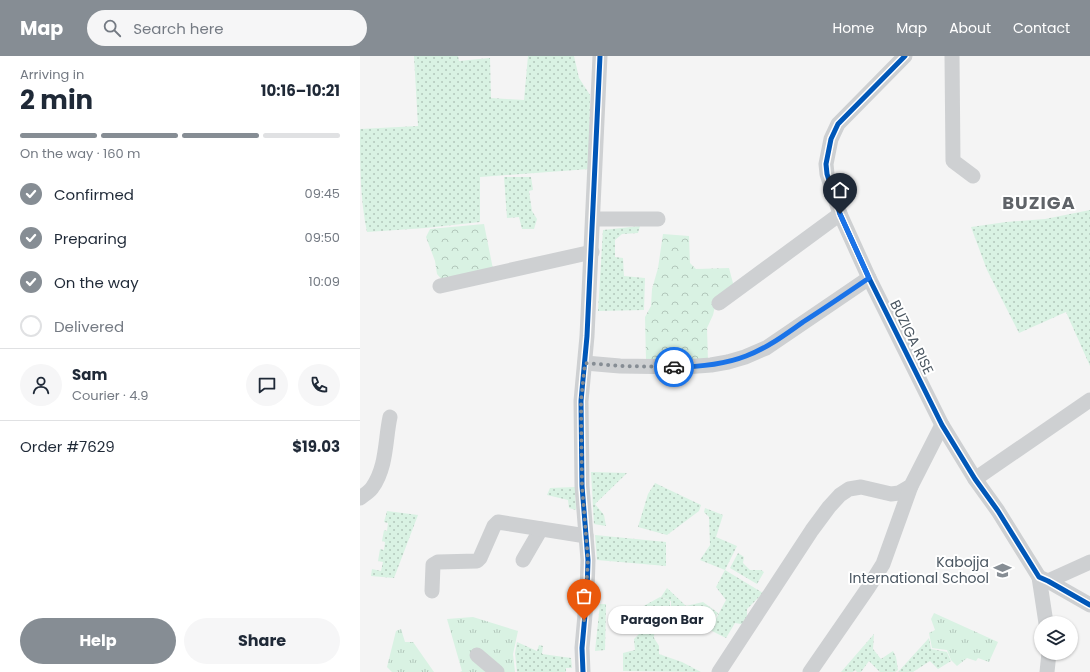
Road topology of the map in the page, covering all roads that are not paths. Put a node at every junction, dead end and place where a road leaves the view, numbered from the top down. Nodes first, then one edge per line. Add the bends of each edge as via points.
1 (600, 56) edge
2 (905, 56) edge
3 (952, 56) edge
4 (973, 176) dead end
5 (840, 214) junction
6 (593, 219) junction
7 (658, 219) dead end
8 (592, 252) junction
9 (869, 278) junction
10 (440, 286) dead end
11 (719, 303) dead end
12 (585, 363) junction
13 (1090, 400) edge
14 (390, 417) dead end
15 (942, 425) junction
16 (975, 479) junction
17 (911, 486) junction
18 (360, 498) edge
19 (541, 529) junction
20 (586, 536) junction
21 (523, 560) dead end
22 (1090, 562) edge
23 (1043, 579) junction
24 (432, 591) dead end
25 (1090, 605) edge
26 (1046, 616) edge
27 (477, 655) dead end
28 (1048, 660) edge
29 (497, 672) edge
30 (583, 672) edge
31 (719, 672) edge
32 (810, 672) edge
33 (1047, 672) edge

1 - 6 street
2 - 5 street, BUZIGA RISE via 838,124 831,139 826,164 827,174
3 - 4 street via 953,160
5 - 9 street, BUZIGA RISE
5 - 11 street
6 - 7 street
6 - 8 street
8 - 10 street
8 - 12 street
9 - 12 street via 766,348 745,357 711,365 685,367
9 - 15 street, BUZIGA RISE
12 - 20 street via 581,409 582,486
13 - 16 street
14 - 18 street via 378,478 371,489
15 - 16 street, BUZIGA RISE
15 - 17 street
16 - 23 street, BUZIGA RISE
17 - 31 street via 899,493 891,494 861,487 849,489 840,495 812,530
17 - 32 street via 883,564
19 - 20 street
19 - 21 street
19 - 24 street via 498,522 477,561 438,562 433,565
20 - 30 street via 588,560 582,648
22 - 23 street
23 - 25 street, BUZIGA RISE
23 - 26 street
27 - 29 street
28 - 33 street

